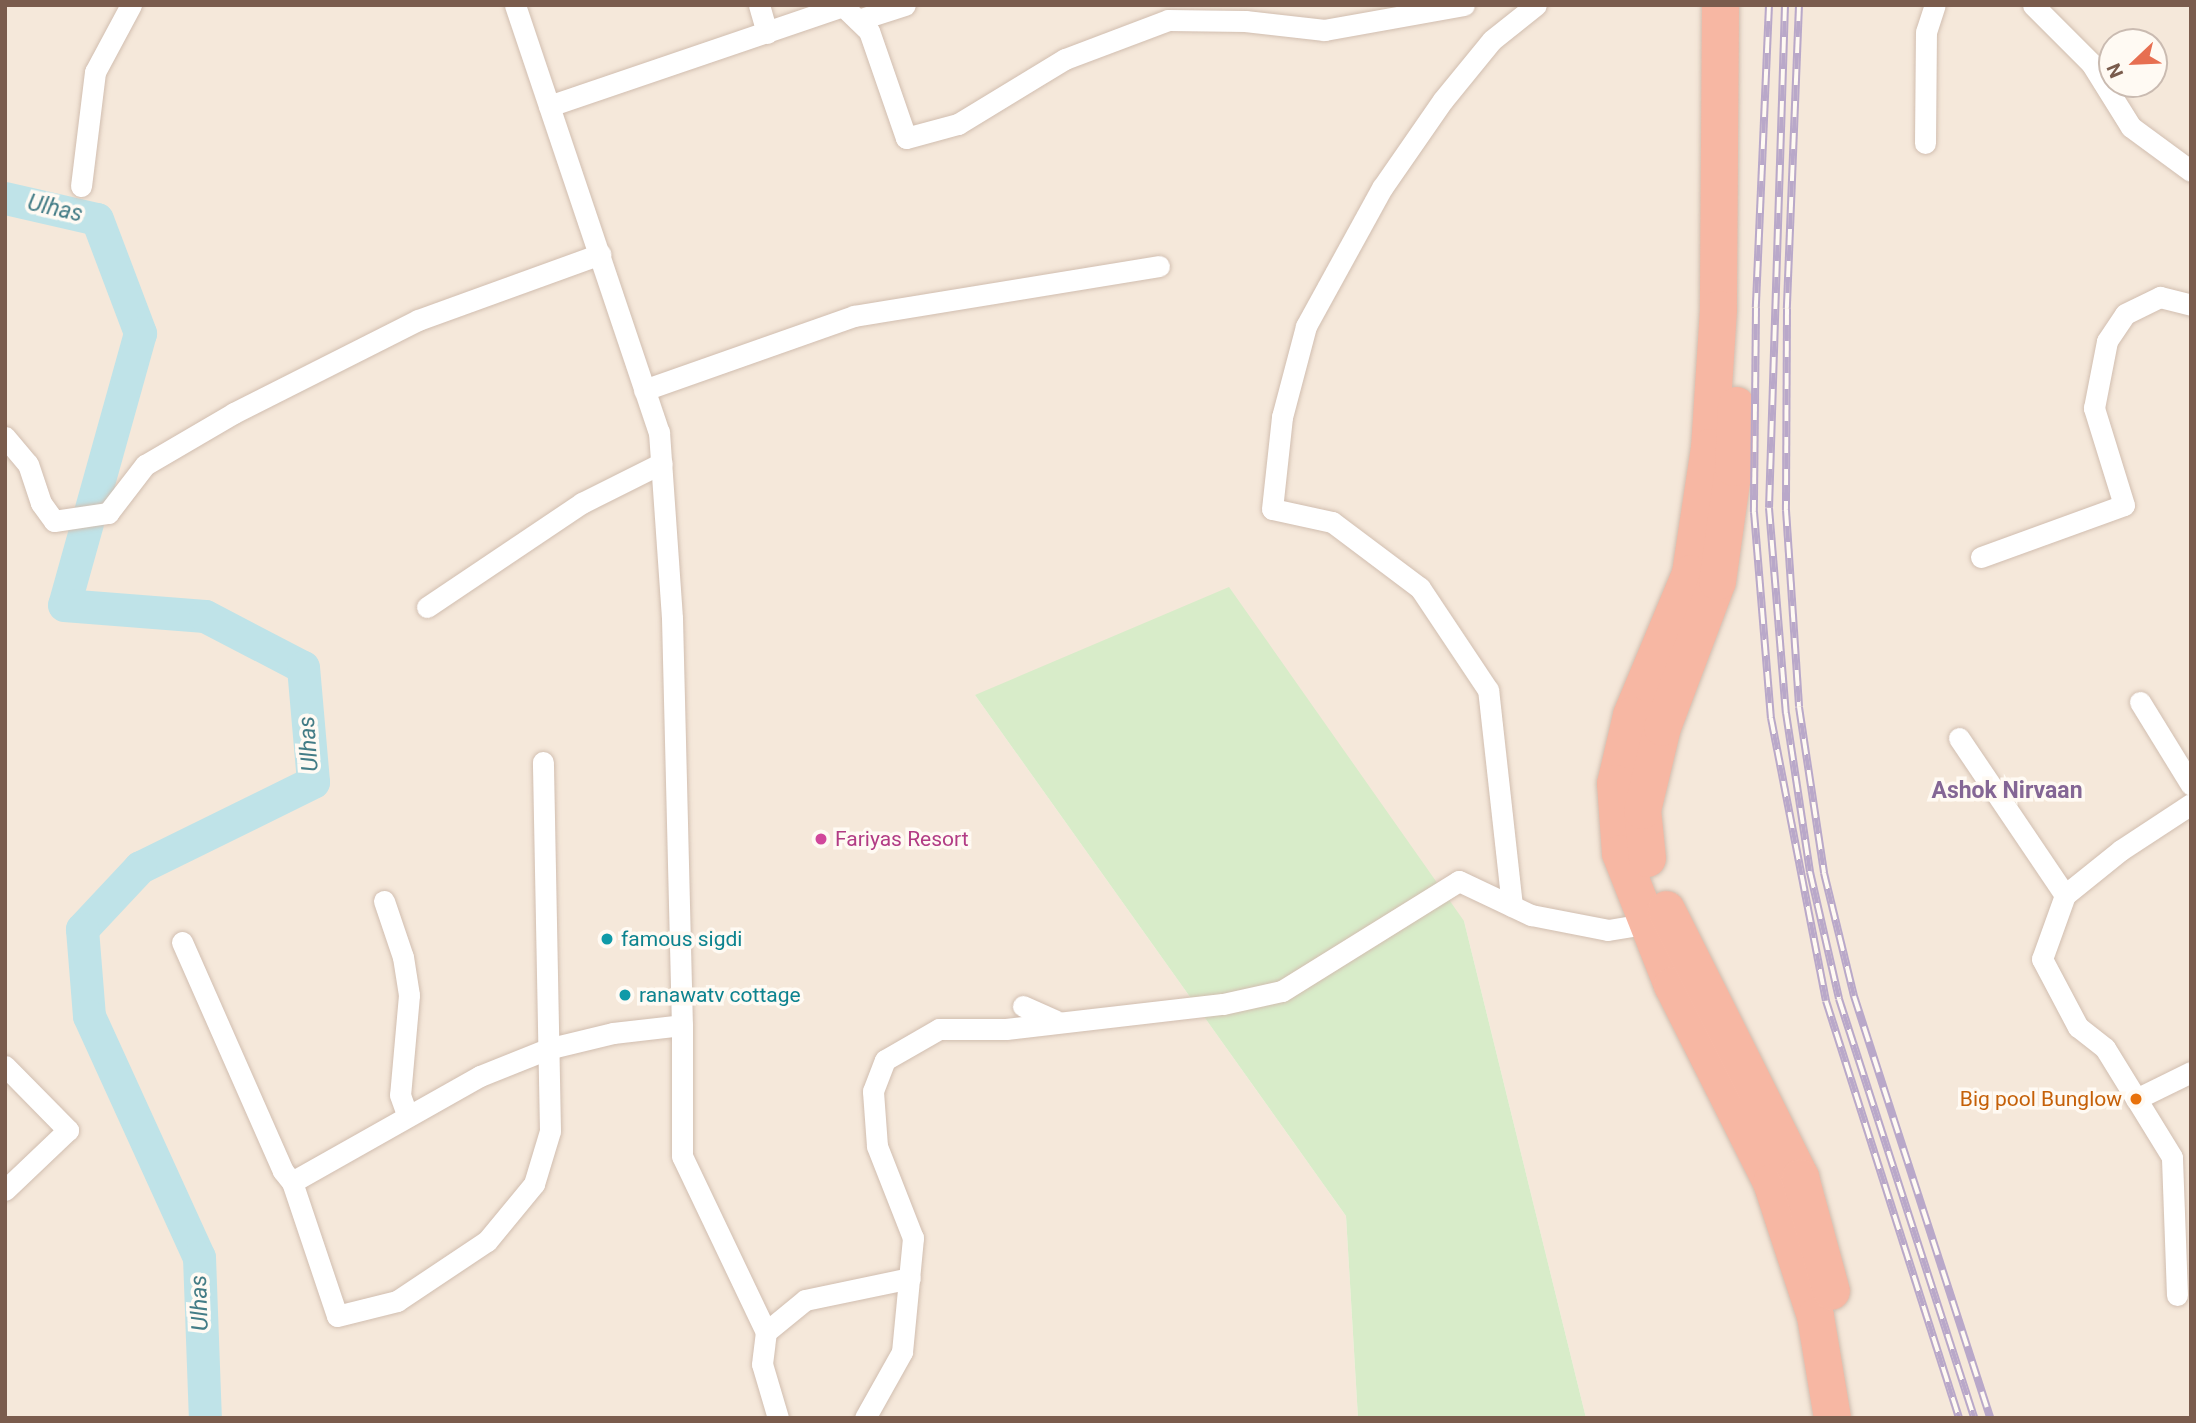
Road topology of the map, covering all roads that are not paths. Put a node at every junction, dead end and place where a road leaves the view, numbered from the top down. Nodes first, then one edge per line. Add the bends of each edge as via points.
1 (131, 5) edge
2 (515, 5) edge
3 (760, 5) edge
4 (905, 5) edge
5 (1464, 5) edge
6 (1536, 5) edge
7 (1720, 5) edge
8 (1743, 5) edge
9 (1936, 5) edge
10 (2033, 5) edge
11 (858, 20) junction
12 (767, 33) junction
13 (549, 106) junction
14 (1924, 142) dead end
15 (2191, 171) edge
16 (81, 186) dead end
17 (600, 254) junction
18 (1159, 266) dead end
19 (2191, 304) edge
20 (644, 390) junction
21 (5, 437) edge
22 (662, 463) junction
23 (1981, 557) dead end
24 (427, 607) dead end
25 (2140, 702) dead end
26 (1959, 738) dead end
27 (543, 762) dead end
28 (2191, 785) edge
29 (2191, 804) edge
30 (2065, 895) junction
31 (384, 901) dead end
32 (1512, 906) junction
33 (1657, 922) junction
34 (182, 942) dead end
35 (1023, 1006) dead end
36 (1055, 1020) junction
37 (682, 1025) junction
38 (547, 1049) junction
39 (5, 1066) edge
40 (2191, 1072) edge
41 (2136, 1099) junction
42 (407, 1114) junction
43 (292, 1182) junction
44 (5, 1191) edge
45 (910, 1278) junction
46 (2177, 1295) dead end
47 (766, 1332) junction
48 (778, 1418) edge
49 (865, 1418) edge
50 (1832, 1418) edge
51 (1854, 1418) edge

1 - 16 street via 95,72
2 - 13 street
3 - 12 street
4 - 11 street
5 - 11 street via 1324,30 1245,21 1168,20 1065,59 958,124 906,138 869,31
6 - 32 street via 1492,40 1443,100 1382,188 1306,326 1282,417 1272,509 1332,522 1420,588 1488,690
7 - 33 highway via 1718,309 1709,447 1690,573 1631,715 1615,783 1620,853
8 - 33 highway via 1733,467 1717,581 1662,727 1642,810
9 - 14 street via 1926,33
10 - 15 street via 2091,63 2131,127
11 - 12 street via 843,6
12 - 13 street
13 - 17 street
17 - 20 street
17 - 21 street via 418,320 234,413 145,465 108,513 54,522 41,503 28,464
18 - 20 street via 854,316
19 - 23 street via 2160,297 2126,314 2107,341 2094,408 2124,505
20 - 22 street via 659,432
22 - 24 street via 582,503
22 - 37 street via 672,618
25 - 28 street
26 - 30 street
27 - 38 street
29 - 30 street via 2121,850
30 - 41 street via 2042,959 2078,1027 2105,1048
31 - 42 street via 403,957 409,995 400,1095
32 - 33 street via 1531,915 1608,930
32 - 36 street via 1460,881 1282,991 1223,1004
33 - 50 highway via 1771,1182 1815,1316
33 - 51 highway via 1800,1177 1839,1319
34 - 43 street via 283,1171
35 - 36 street
36 - 45 street via 1006,1029 939,1029 885,1060 873,1091 877,1146 913,1238
37 - 38 street via 613,1033
37 - 47 street via 682,1156
38 - 42 street via 480,1076 430,1107
38 - 43 street via 550,1131 534,1184 487,1241 397,1301 337,1316
39 - 44 street via 68,1130
40 - 41 street
41 - 46 street via 2172,1157
42 - 43 street
45 - 47 street via 805,1300
45 - 49 street via 902,1352
47 - 48 street via 762,1364

